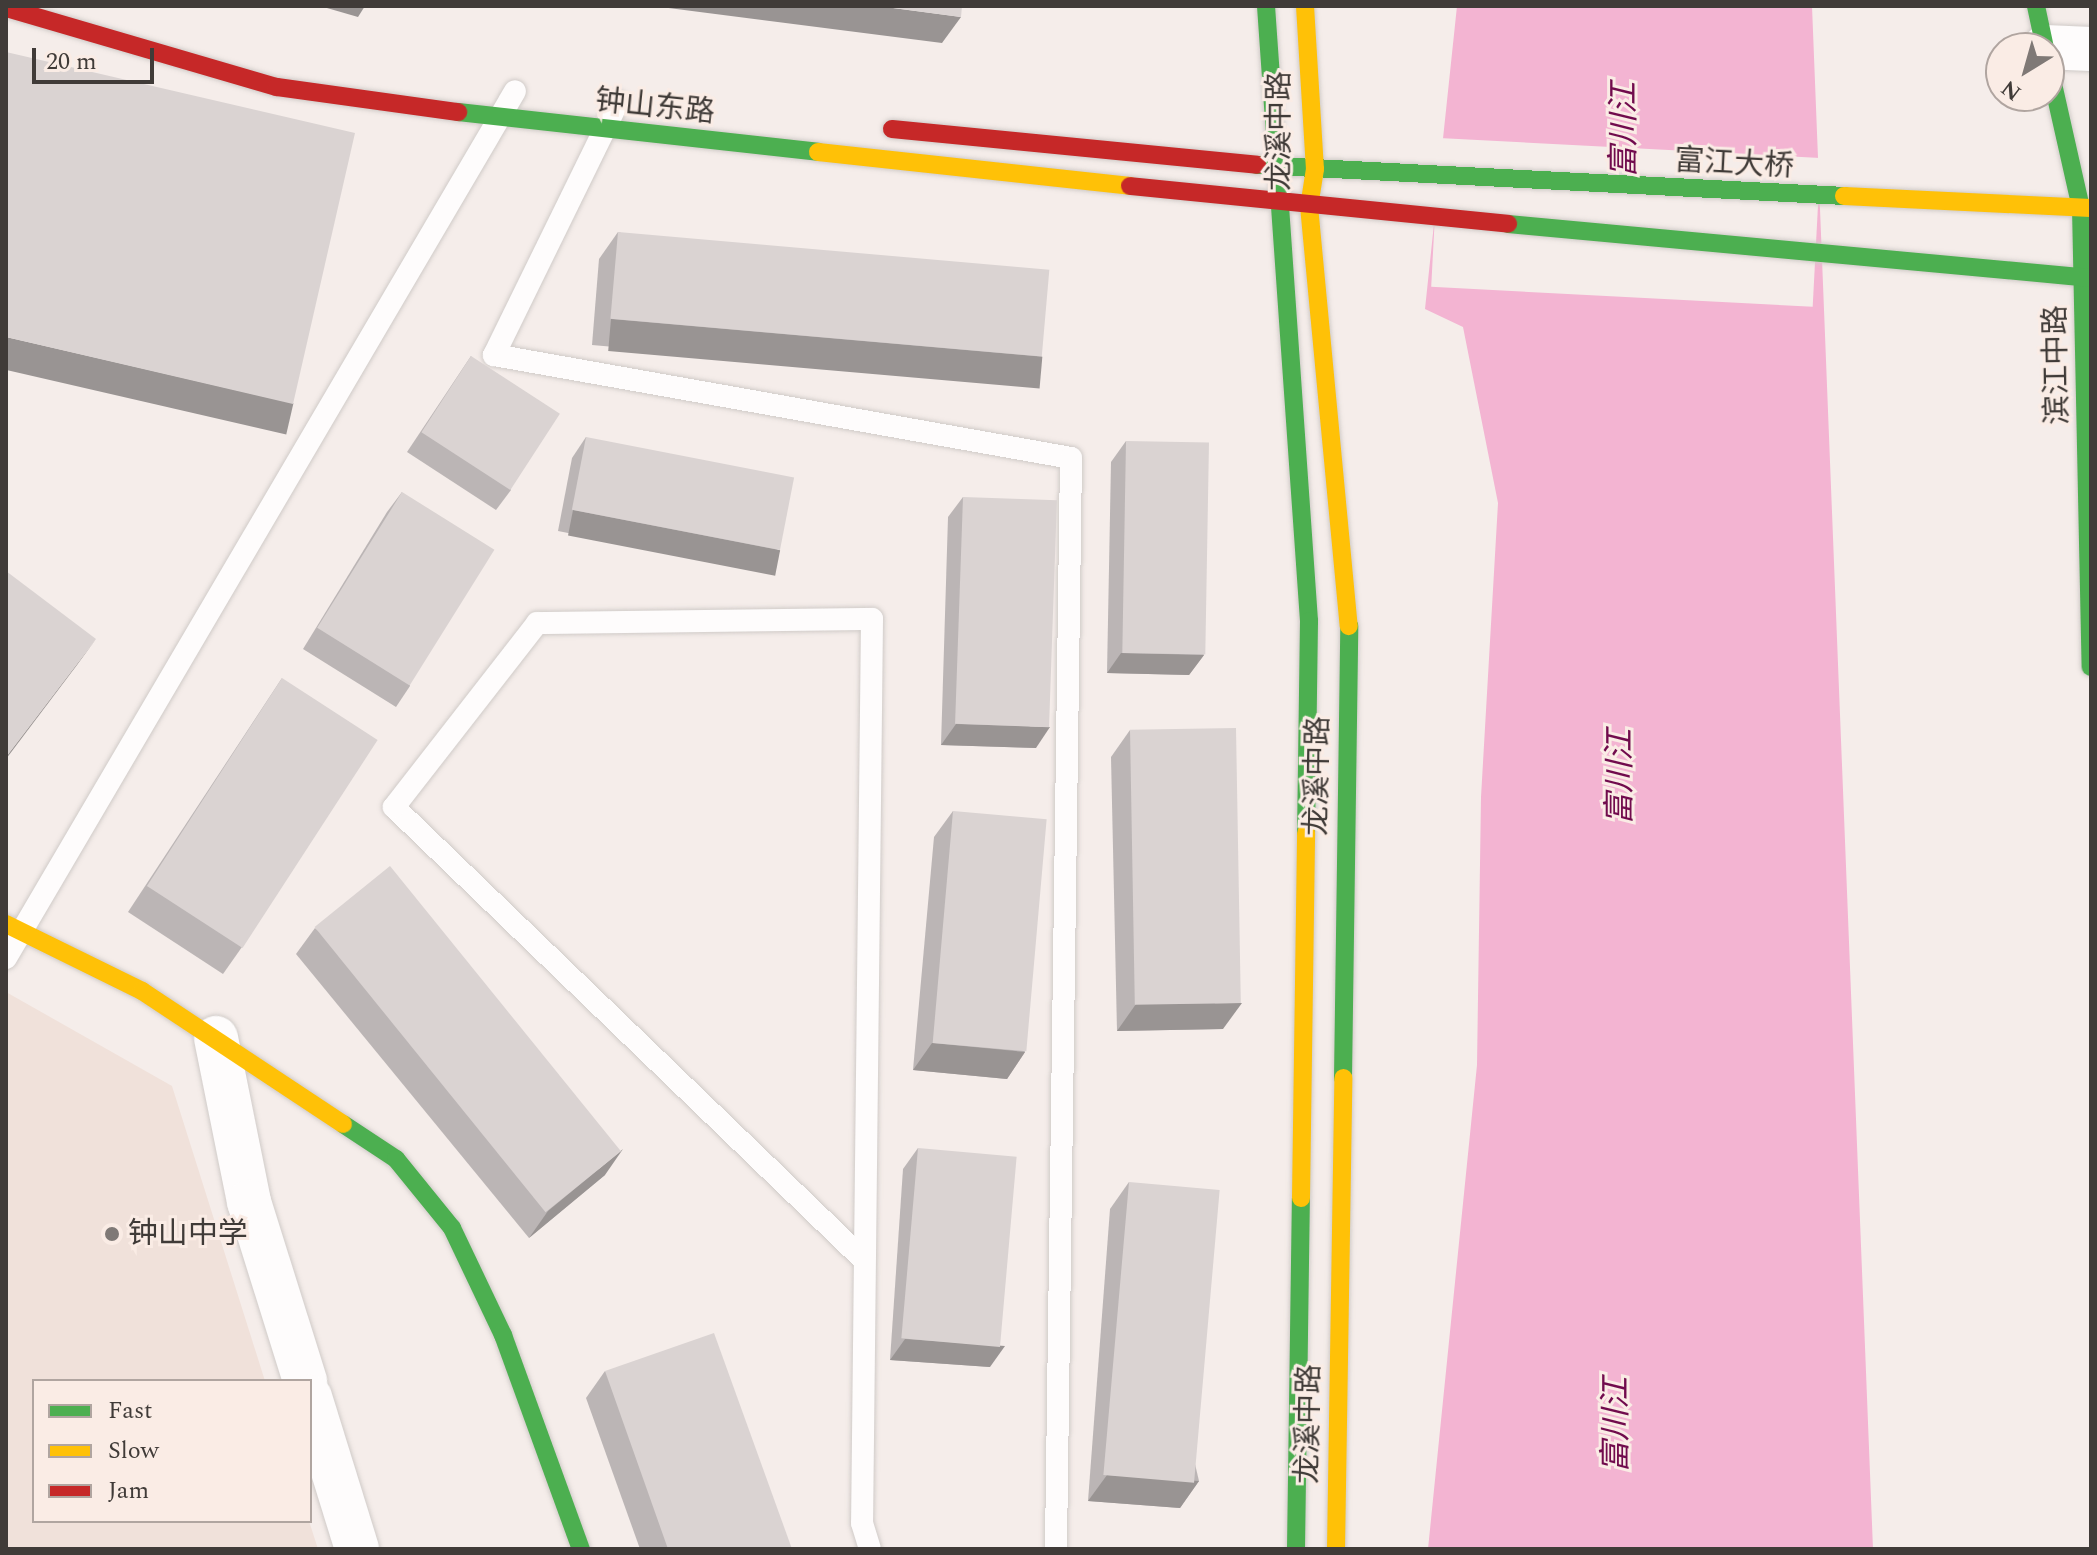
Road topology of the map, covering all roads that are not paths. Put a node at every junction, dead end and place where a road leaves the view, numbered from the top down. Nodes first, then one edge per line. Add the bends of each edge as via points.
1 (1266, 6) edge
2 (1305, 6) edge
3 (6, 8) edge
4 (2065, 45) edge
5 (2091, 49) edge
6 (485, 88) dead end
7 (515, 91) junction
8 (544, 94) dead end
9 (589, 99) dead end
10 (626, 103) joint
11 (2062, 112) edge
12 (504, 118) junction
13 (868, 127) dead end
14 (603, 129) junction
15 (1275, 167) junction
16 (1315, 169) junction
17 (1275, 200) junction
18 (1309, 206) junction
19 (2086, 208) edge
20 (2087, 278) edge
21 (2091, 667) edge
22 (13, 928) edge
23 (6, 958) edge
24 (216, 1038) junction
25 (864, 1260) junction
26 (304, 1379) edge
27 (312, 1403) edge
28 (357, 1549) edge
29 (581, 1549) edge
30 (870, 1549) edge
31 (1056, 1549) edge
32 (1296, 1549) edge
33 (1336, 1549) edge

1 - 15 main road, 龙溪中路
2 - 16 main road, 龙溪中路
3 - 12 main road, 钟山东路 via 277,87
4 - 5 street
6 - 7 main road
7 - 8 main road
7 - 12 lane
9 - 10 main road, 钟山东路
10 - 14 lane
11 - 19 main road, 滨江中路
12 - 14 main road, 钟山东路
12 - 22 lane
13 - 15 main road
14 - 17 main road, 钟山东路
14 - 31 lane via 494,355 1071,458
15 - 16 main road
15 - 17 main road, 龙溪中路
16 - 18 main road, 龙溪中路
16 - 19 main road, 富江大桥
17 - 18 main road, 钟山东路
17 - 32 main road, 龙溪中路 via 1309,621
18 - 20 main road
18 - 33 main road, 龙溪中路 via 1349,620
19 - 20 main road, 滨江中路
20 - 21 main road, 滨江中路
22 - 23 lane
22 - 24 main road via 142,991
24 - 26 street via 249,1202
24 - 29 main road via 396,1159 452,1228 503,1335
25 - 25 lane via 872,619 537,623 394,807
25 - 30 lane via 862,1523
27 - 28 street

